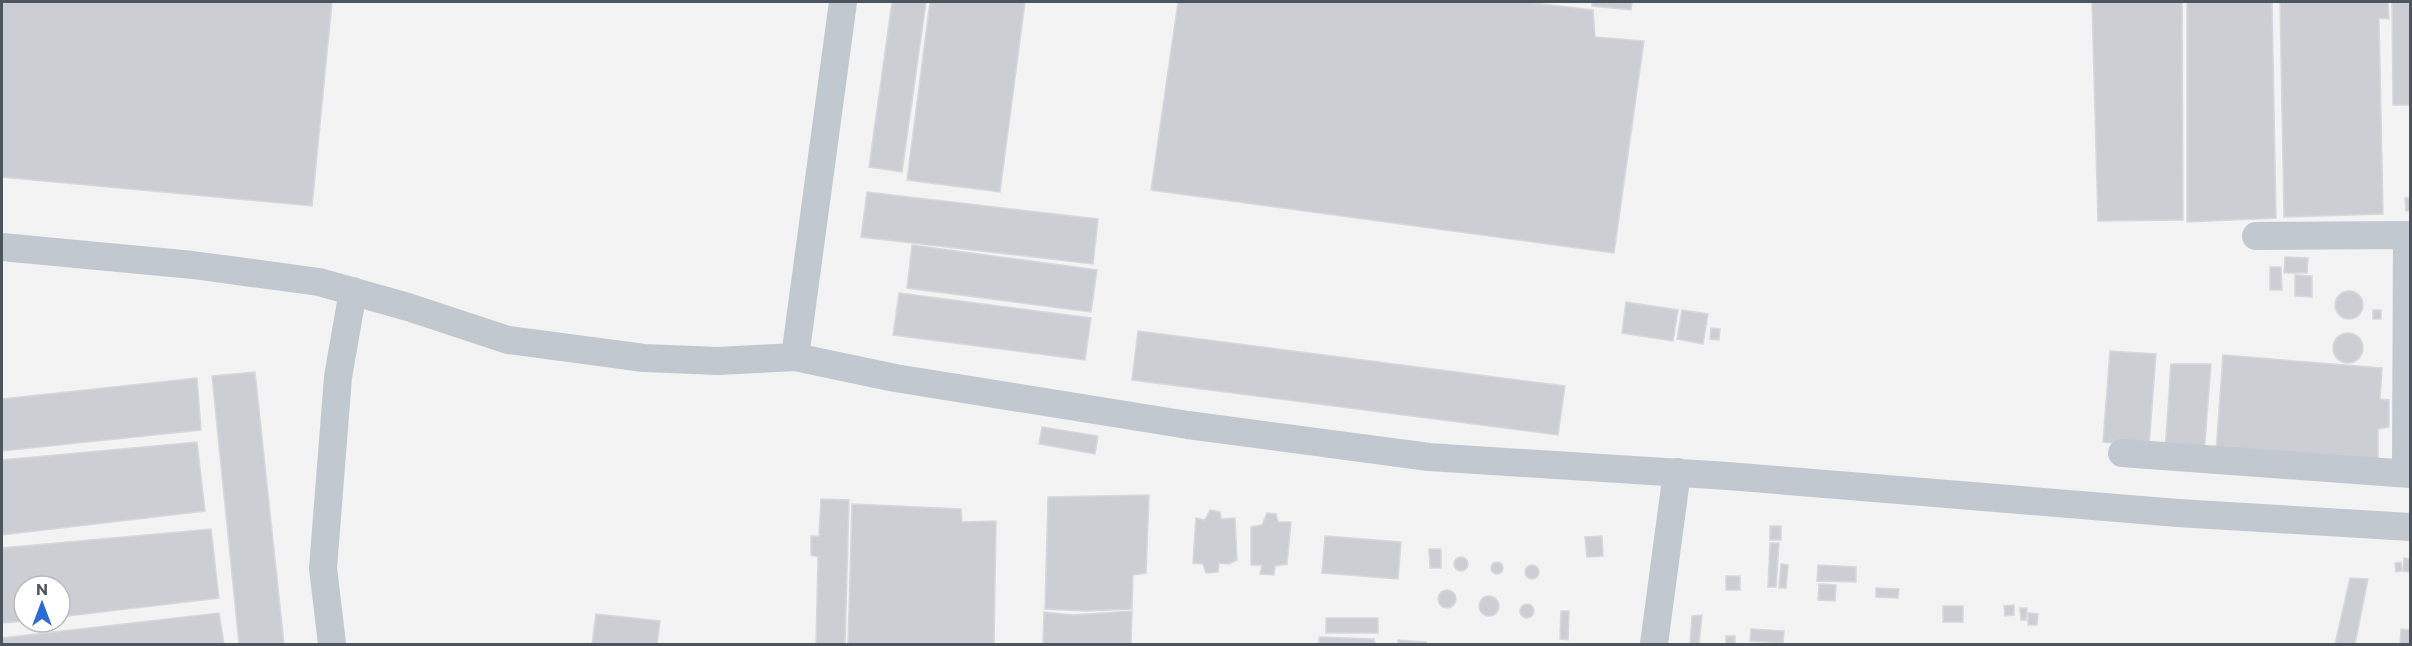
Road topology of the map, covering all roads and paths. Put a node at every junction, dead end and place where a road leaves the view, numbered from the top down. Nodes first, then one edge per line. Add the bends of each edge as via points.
1 (843, 2) edge
2 (2409, 235) edge
3 (2256, 236) dead end
4 (2, 247) edge
5 (353, 291) junction
6 (795, 357) junction
7 (2122, 453) dead end
8 (1677, 472) junction
9 (2408, 474) edge
10 (2410, 527) edge
11 (332, 645) edge
12 (1654, 645) edge

1 - 6 street
2 - 3 street
2 - 9 street
4 - 5 street via 193,265 319,282
5 - 6 street via 508,340 644,358 718,361
5 - 11 street via 338,377 323,568
6 - 8 street via 895,378 1335,446 1429,457
7 - 9 street
8 - 10 street via 2178,513
8 - 12 street

